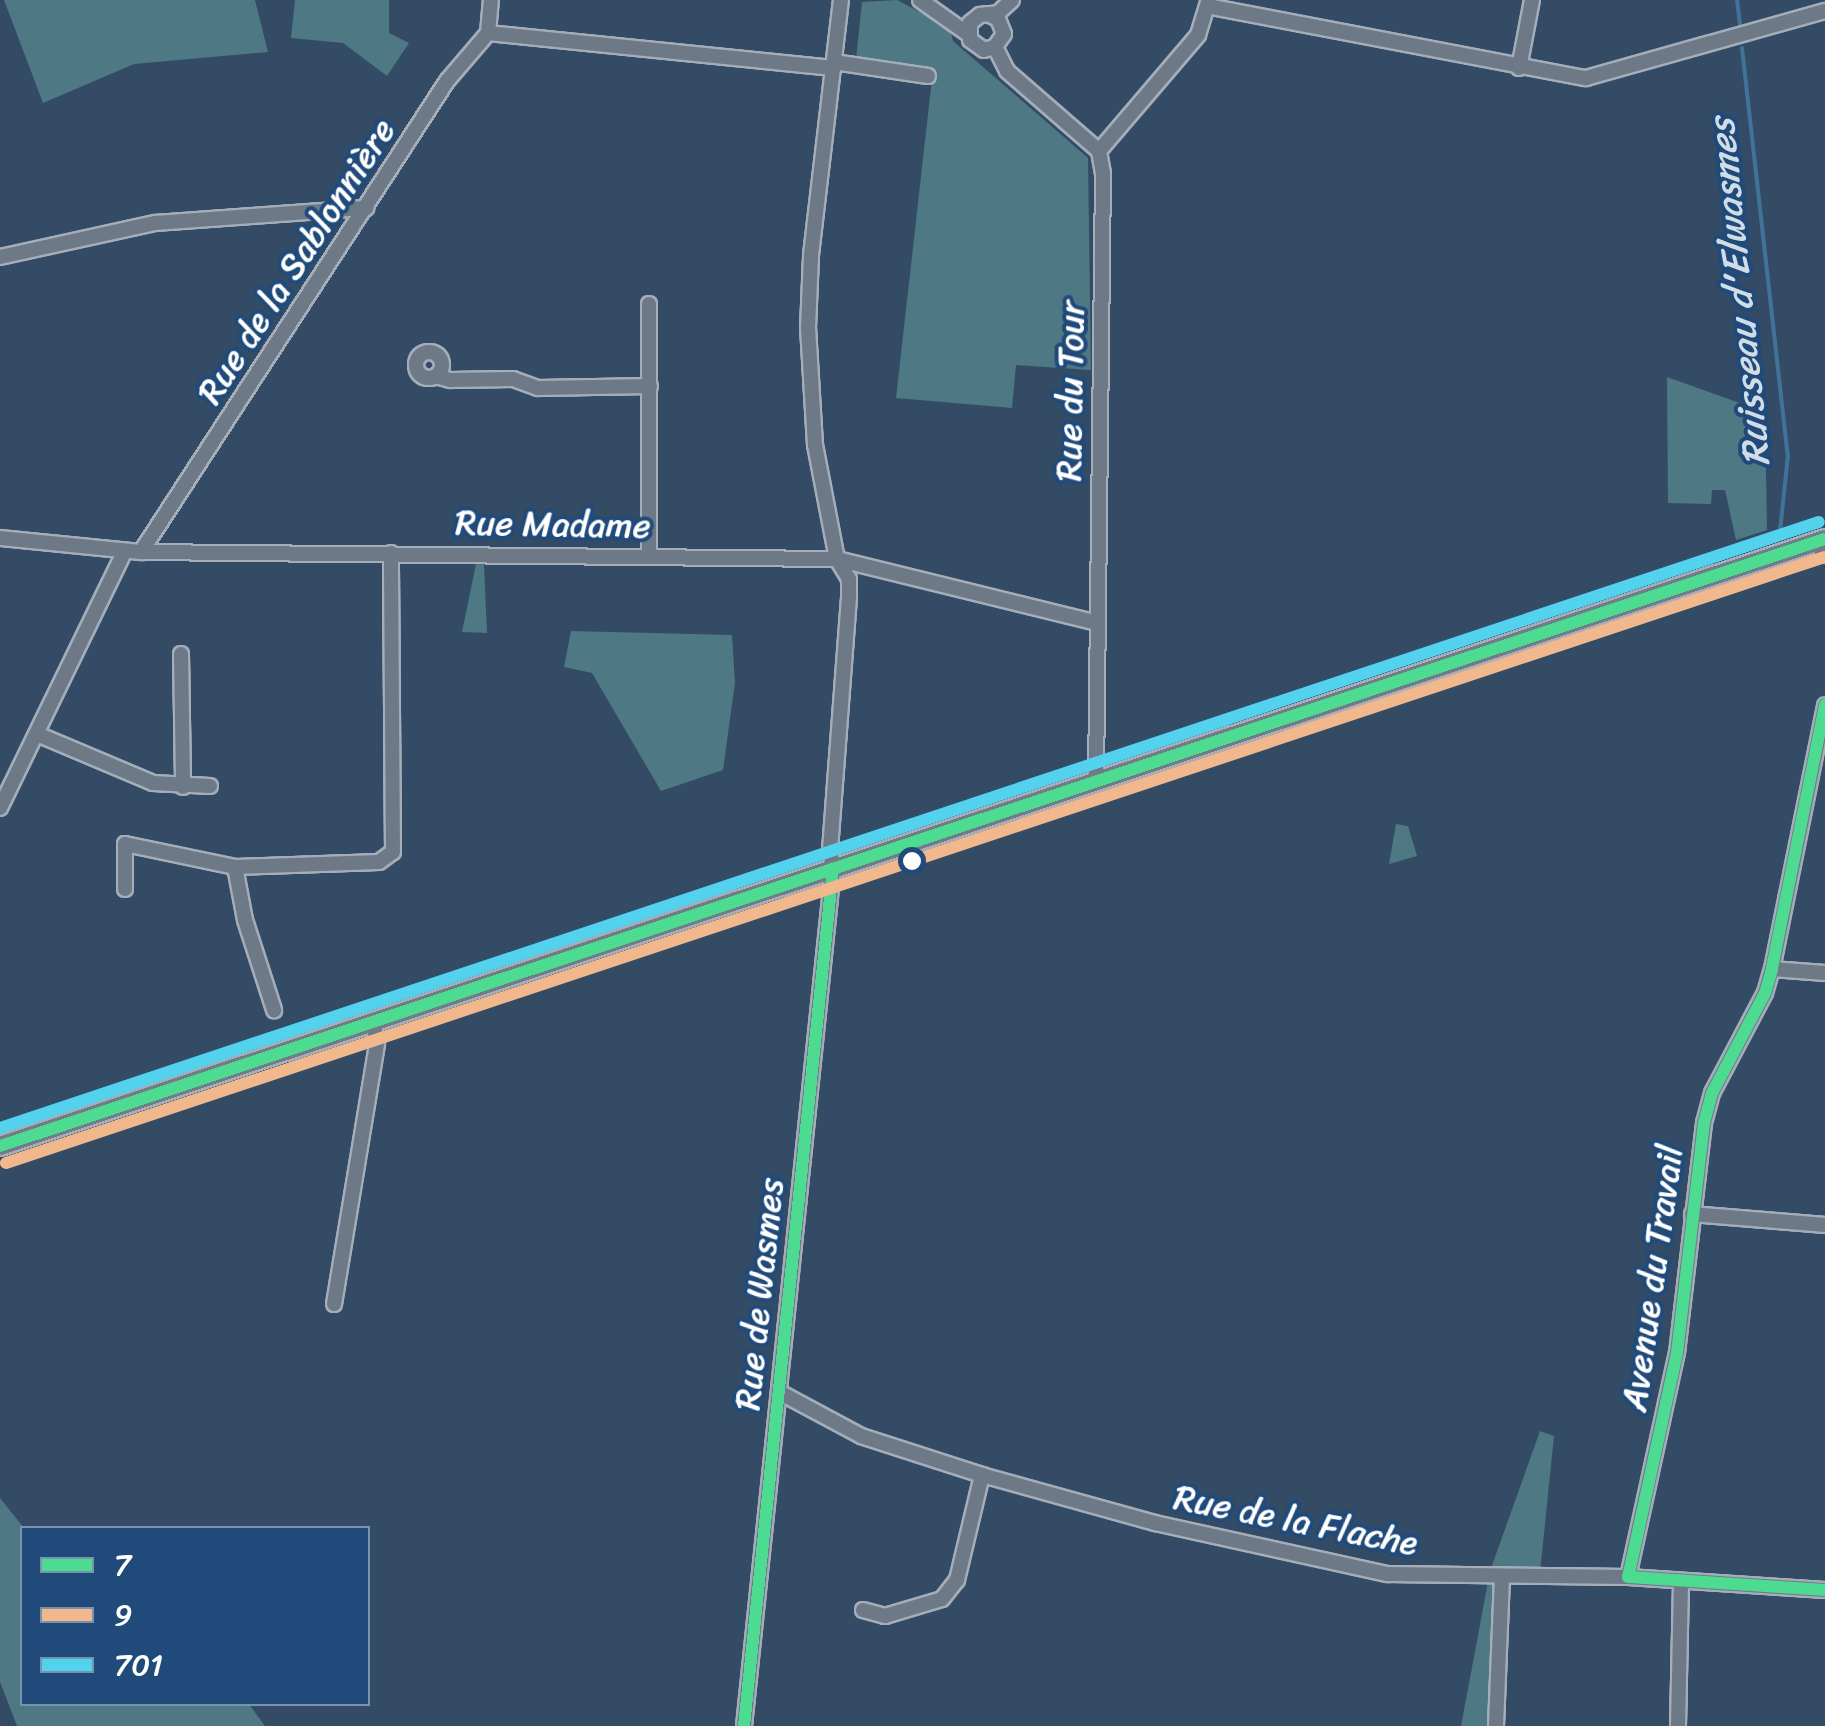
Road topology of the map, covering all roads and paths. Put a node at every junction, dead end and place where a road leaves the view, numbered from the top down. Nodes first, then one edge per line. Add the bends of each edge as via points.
1 (491, 0) edge
2 (841, 0) edge
3 (920, 0) edge
4 (1013, 0) edge
5 (1532, 0) edge
6 (1208, 3) edge
7 (1825, 11) edge
8 (988, 14) junction
9 (970, 27) junction
10 (1004, 28) junction
11 (488, 33) junction
12 (995, 47) junction
13 (978, 48) junction
14 (834, 65) junction
15 (1519, 68) junction
16 (1007, 71) junction
17 (928, 76) dead end
18 (1099, 151) junction
19 (366, 208) junction
20 (0, 257) edge
21 (649, 304) dead end
22 (436, 376) dead end
23 (650, 386) junction
24 (0, 538) edge
25 (1822, 545) edge
26 (133, 552) junction
27 (391, 553) junction
28 (649, 555) junction
29 (837, 559) junction
30 (1097, 623) junction
31 (181, 654) dead end
32 (1825, 705) edge
33 (37, 734) junction
34 (1096, 781) junction
35 (210, 786) dead end
36 (183, 787) junction
37 (0, 808) edge
38 (235, 867) junction
39 (833, 869) junction
40 (126, 889) dead end
41 (1772, 969) junction
42 (1825, 973) edge
43 (274, 1010) dead end
44 (373, 1022) junction
45 (0, 1146) edge
46 (1692, 1214) junction
47 (1825, 1225) edge
48 (334, 1304) dead end
49 (779, 1392) junction
50 (982, 1475) junction
51 (1502, 1576) junction
52 (1628, 1577) junction
53 (1680, 1581) junction
54 (1825, 1590) edge
55 (863, 1610) dead end
56 (744, 1726) edge
57 (1496, 1726) edge
58 (1678, 1726) edge

1 - 11 street
2 - 14 street, Rue de Wasmes
3 - 9 street
4 - 8 street
4 - 10 street
5 - 15 street
6 - 15 street
6 - 18 street via 1198,35
7 - 15 street via 1609,75 1570,78
8 - 9 street
8 - 10 street
9 - 13 street
10 - 12 street
11 - 14 street
11 - 19 street, Rue de la Sablonnière via 447,80
12 - 13 street
12 - 16 street
13 - 16 street
14 - 17 street
14 - 29 street, Rue de Wasmes via 808,312 815,445
16 - 18 street
18 - 30 street, Rue du Tour
19 - 20 street via 155,224
19 - 26 street, Rue de la Sablonnière
21 - 23 street
22 - 23 street via 514,379 538,388
23 - 28 street
24 - 26 street, Rue Madame
25 - 34 main road
26 - 27 street, Rue Madame
26 - 33 street, Rue de la Sablonnière
27 - 28 street, Rue Madame
27 - 38 street via 394,852 379,862
28 - 29 street, Rue Madame
29 - 30 street, Rue Madame
29 - 39 street, Rue de Wasmes via 850,596
30 - 34 street, Rue du Tour
31 - 36 street
32 - 41 street, Avenue du Travail
33 - 36 street via 153,784
33 - 37 street, Rue de la Sablonnière
34 - 39 main road
35 - 36 street
38 - 40 street via 125,844
38 - 43 street
39 - 44 main road
39 - 49 street, Rue de Wasmes
41 - 42 street
41 - 46 street, Avenue du Travail via 1712,1093
44 - 45 main road
44 - 48 street via 377,1042
46 - 47 street
46 - 52 street, Avenue du Travail via 1677,1354
49 - 50 street, Rue de la Flache via 862,1436
49 - 56 street, Rue de Wasmes
50 - 51 street, Rue de la Flache via 1154,1524 1376,1572
50 - 55 street via 958,1580 942,1599 885,1616
51 - 52 street, Rue de la Flache
51 - 57 street
52 - 53 street, Rue de la Flache
53 - 54 street, Rue de la Flache
53 - 58 street

